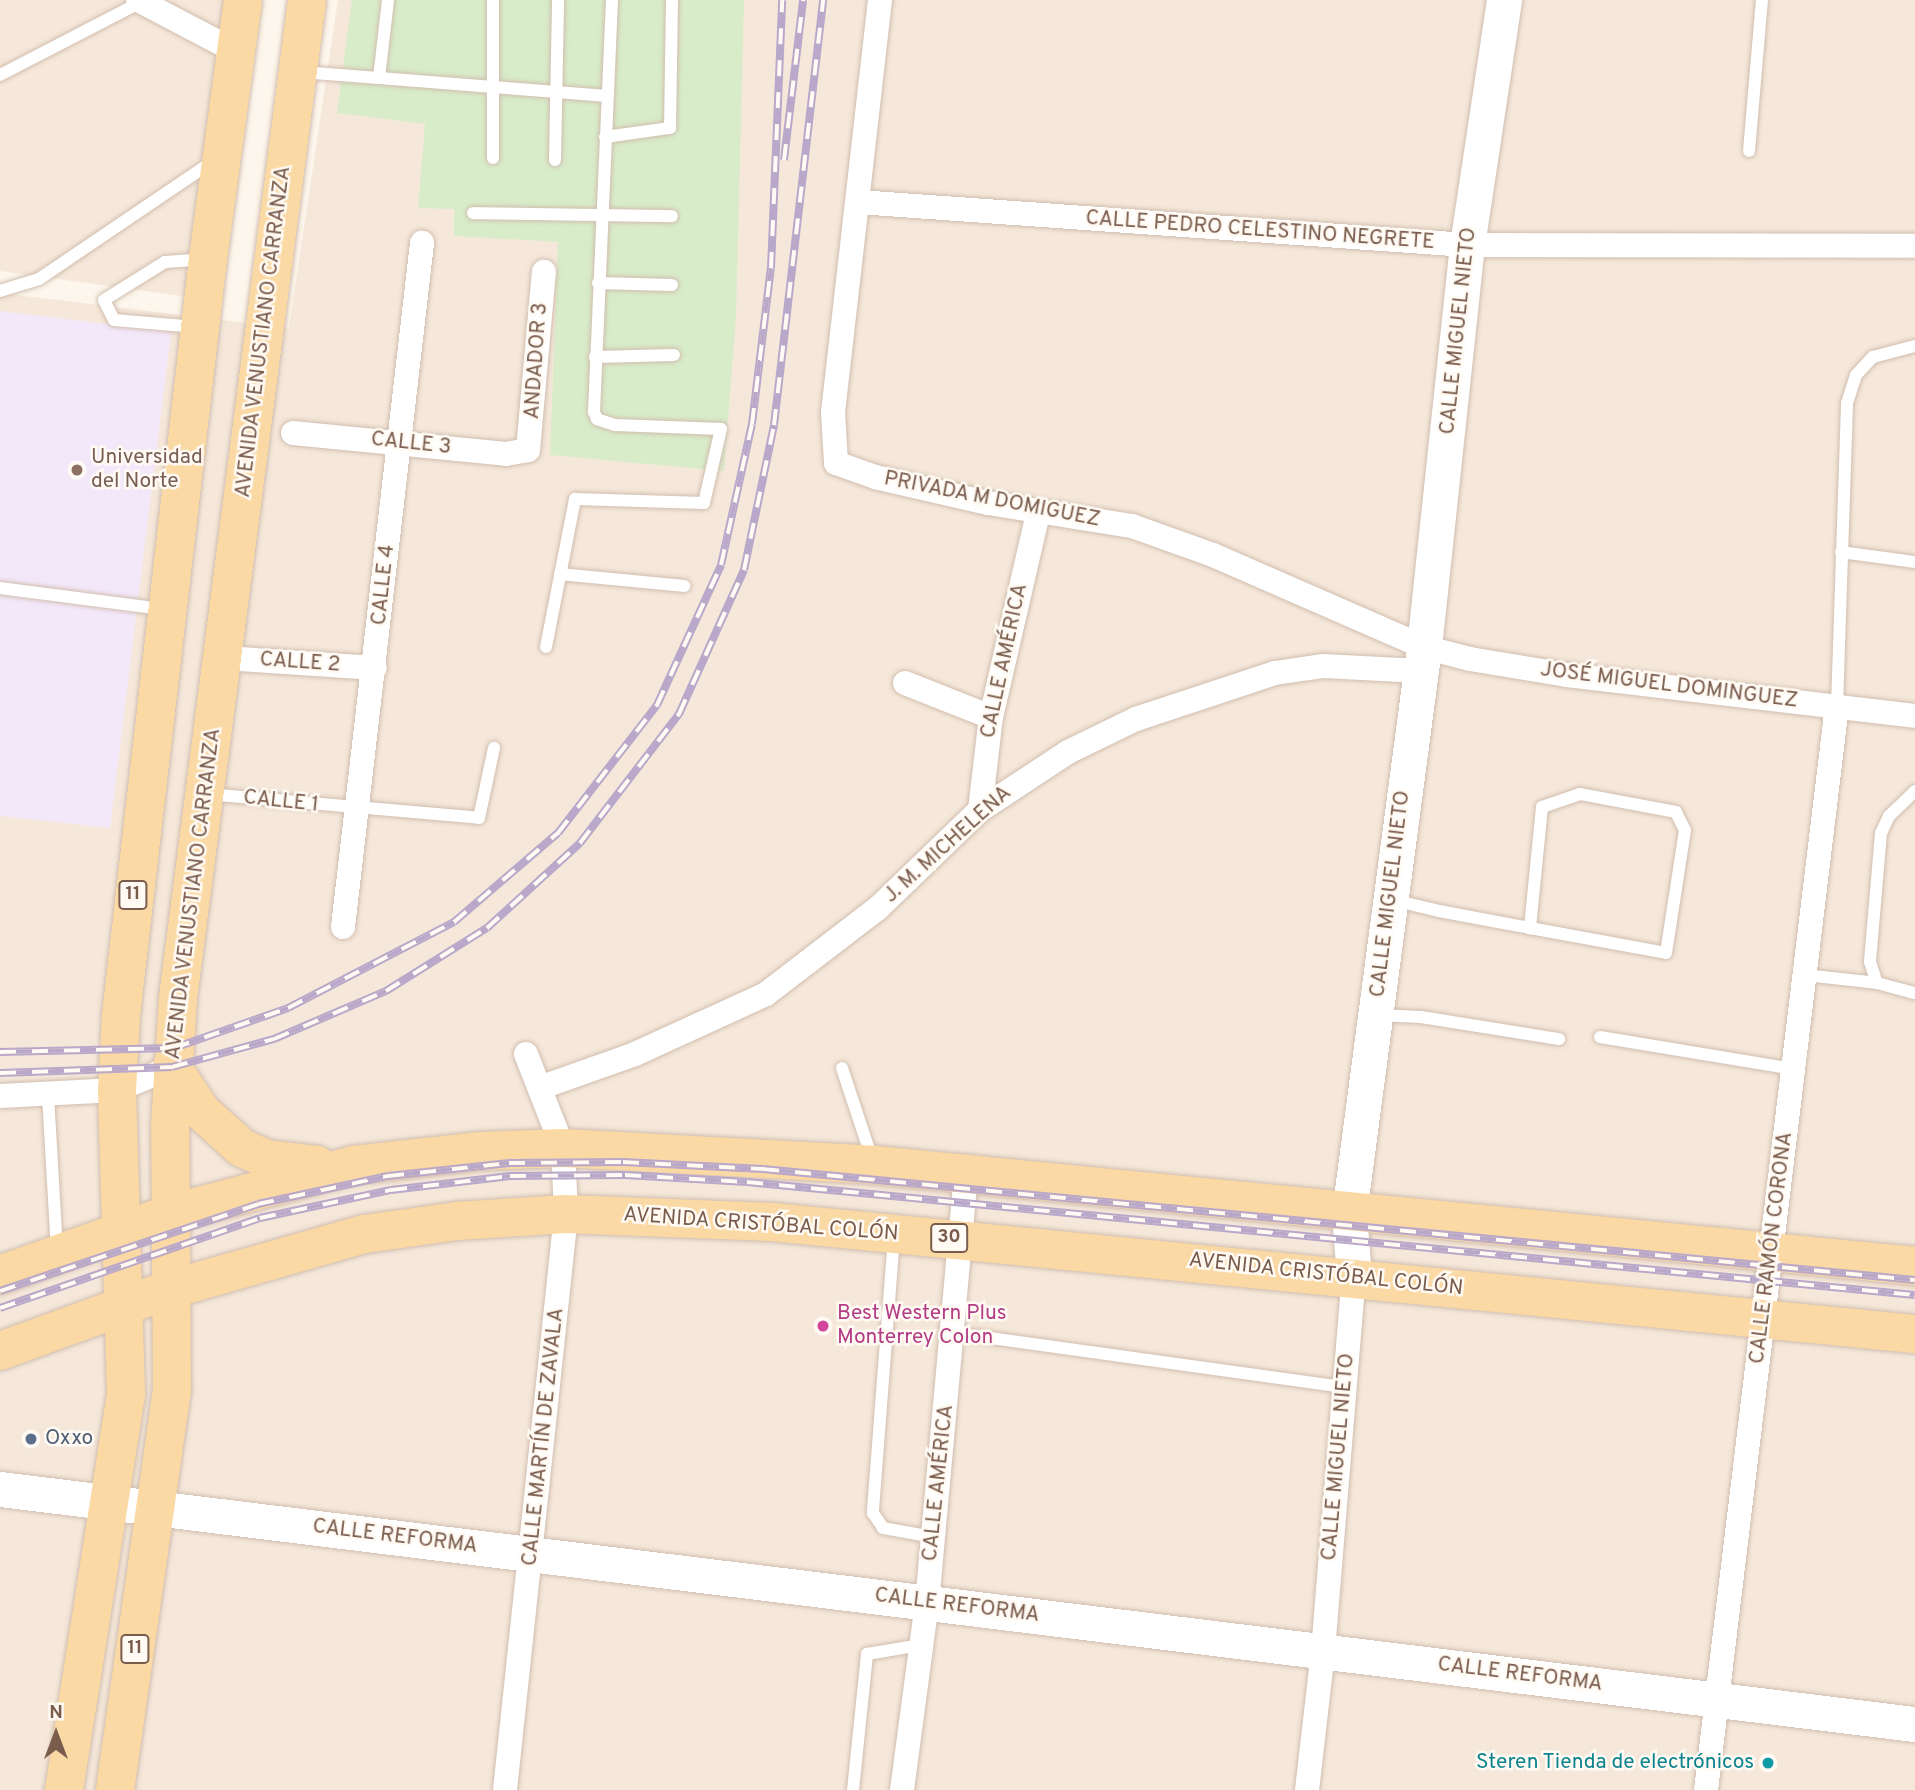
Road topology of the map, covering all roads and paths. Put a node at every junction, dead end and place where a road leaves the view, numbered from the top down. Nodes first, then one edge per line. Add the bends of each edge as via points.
1 (243, 0) edge
2 (307, 0) edge
3 (388, 0) edge
4 (493, 0) edge
5 (558, 0) edge
6 (612, 0) edge
7 (672, 0) edge
8 (880, 0) edge
9 (1504, 0) edge
10 (1762, 0) edge
11 (140, 1) edge
12 (235, 51) junction
13 (297, 72) junction
14 (0, 75) edge
15 (379, 78) junction
16 (492, 86) junction
17 (554, 92) junction
18 (607, 96) junction
19 (605, 136) junction
20 (1749, 151) dead end
21 (220, 156) junction
22 (493, 158) dead end
23 (555, 160) dead end
24 (858, 202) junction
25 (600, 212) junction
26 (473, 213) dead end
27 (672, 215) dead end
28 (422, 243) dead end
29 (1467, 245) junction
30 (1915, 246) edge
31 (208, 259) junction
32 (544, 272) dead end
33 (598, 284) junction
34 (672, 285) dead end
35 (0, 290) edge
36 (200, 327) junction
37 (1915, 346) edge
38 (674, 355) dead end
39 (595, 357) junction
40 (293, 433) dead end
41 (400, 443) junction
42 (528, 450) joint
43 (1038, 513) junction
44 (1840, 552) junction
45 (1915, 562) edge
46 (560, 574) junction
47 (684, 586) dead end
48 (0, 588) edge
49 (166, 610) junction
50 (546, 647) dead end
51 (225, 658) junction
52 (1422, 659) junction
53 (375, 668) junction
54 (905, 683) dead end
55 (1837, 706) junction
56 (1915, 716) edge
57 (991, 718) junction
58 (494, 748) dead end
59 (1915, 792) edge
60 (206, 794) junction
61 (980, 810) junction
62 (356, 811) junction
63 (1391, 899) junction
64 (343, 927) dead end
65 (1530, 928) junction
66 (1805, 975) junction
67 (1877, 983) junction
68 (1915, 993) edge
69 (1376, 1015) junction
70 (1600, 1037) dead end
71 (1559, 1040) dead end
72 (526, 1054) dead end
73 (172, 1068) junction
74 (842, 1068) dead end
75 (1794, 1069) junction
76 (542, 1087) junction
77 (117, 1090) junction
78 (0, 1096) edge
79 (48, 1096) junction
80 (563, 1148) junction
81 (355, 1165) junction
82 (874, 1165) junction
83 (966, 1176) junction
84 (1349, 1213) junction
85 (169, 1214) junction
86 (566, 1214) junction
87 (121, 1230) junction
88 (894, 1233) junction
89 (960, 1239) junction
90 (1771, 1252) junction
91 (57, 1254) junction
92 (1915, 1266) edge
93 (0, 1275) edge
94 (1354, 1277) junction
95 (168, 1290) junction
96 (123, 1306) junction
97 (1763, 1320) junction
98 (954, 1333) junction
99 (1915, 1334) edge
100 (0, 1351) edge
101 (1345, 1387) junction
102 (0, 1489) edge
103 (110, 1502) junction
104 (155, 1508) junction
105 (933, 1537) junction
106 (532, 1554) junction
107 (927, 1602) junction
108 (921, 1645) junction
109 (1323, 1651) junction
110 (1717, 1699) junction
111 (1915, 1724) edge
112 (64, 1790) edge
113 (115, 1790) edge
114 (505, 1790) edge
115 (853, 1790) edge
116 (902, 1790) edge
117 (1307, 1790) edge
118 (1706, 1790) edge

1 - 12 main road, 11
2 - 13 main road, AVENIDA VENUSTIANO CARRANZA / 11
3 - 15 lane
4 - 16 lane
5 - 17 lane
6 - 18 lane
7 - 19 lane via 670,128
8 - 24 street, PRIVADA M DOMIGUEZ
9 - 29 street, CALLE MIGUEL NIETO
10 - 20 lane
11 - 12 street
11 - 14 lane
12 - 21 main road, 11
13 - 15 lane
13 - 51 main road, AVENIDA VENUSTIANO CARRANZA / 11
15 - 16 lane
16 - 17 lane
16 - 22 lane
17 - 18 lane
17 - 23 lane
18 - 19 lane
19 - 25 lane
21 - 31 main road, 11
21 - 35 lane via 39,279
24 - 29 street, CALLE PEDRO CELESTINO NEGRETE
24 - 43 street, PRIVADA M DOMIGUEZ via 833,412 836,463 875,477
25 - 26 lane
25 - 27 lane
25 - 33 lane
28 - 41 street, CALLE 4
29 - 30 street, CALLE PEDRO CELESTINO NEGRETE
29 - 52 street, CALLE MIGUEL NIETO
31 - 36 main road, 11
31 - 36 lane via 165,262 104,300 114,320
32 - 42 street, ANDADOR 3
33 - 34 lane
33 - 39 lane
36 - 49 main road, 11
37 - 44 lane via 1873,356 1856,375 1847,403
38 - 39 lane
39 - 46 lane via 594,412 604,423 721,429 704,503 575,499
40 - 41 street, CALLE 3
41 - 42 street, CALLE 3 via 506,454
41 - 53 street, CALLE 4
43 - 52 street, PRIVADA M DOMIGUEZ via 1132,526 1169,537
43 - 57 street, CALLE AMÉRICA
44 - 45 lane
44 - 55 lane
46 - 47 lane
46 - 50 lane
48 - 49 lane
49 - 77 main road, 11 via 126,957
51 - 53 street, CALLE 2
51 - 60 main road, AVENIDA VENUSTIANO CARRANZA / 11
52 - 55 street, JOSÉ MIGUEL DOMINGUEZ
52 - 61 street, J. M. MICHELENA via 1323,666 1213,691 1136,719 1068,752
52 - 63 street, CALLE MIGUEL NIETO
53 - 62 street, CALLE 4
54 - 57 street
55 - 56 street, JOSÉ MIGUEL DOMINGUEZ
55 - 66 street, CALLE RAMÓN CORONA
57 - 61 street, CALLE AMÉRICA
58 - 62 lane, CALLE 1 via 479,818
59 - 67 lane via 1889,816 1881,833 1870,962
60 - 62 lane, CALLE 1
60 - 73 main road, AVENIDA VENUSTIANO CARRANZA / 11
61 - 76 street, J. M. MICHELENA via 878,908 766,994 635,1054
62 - 64 street, CALLE 4
63 - 65 lane
63 - 69 street, CALLE MIGUEL NIETO
65 - 65 lane via 1542,807 1580,794 1676,812 1685,830 1666,953
66 - 67 lane
66 - 75 street, CALLE RAMÓN CORONA
67 - 68 lane
69 - 71 lane via 1421,1017
69 - 84 street, CALLE MIGUEL NIETO
70 - 75 lane
72 - 76 street, CALLE MARTÍN DE ZAVALA
73 - 77 street
73 - 81 main road via 201,1111 242,1148 290,1163
73 - 85 main road, AVENIDA VENUSTIANO CARRANZA / 11
74 - 82 lane
75 - 90 street, CALLE RAMÓN CORONA
76 - 80 street, CALLE MARTÍN DE ZAVALA
77 - 79 street
77 - 87 main road, 11
78 - 79 street
79 - 91 lane
80 - 81 main road via 481,1151
80 - 82 main road
80 - 86 street, CALLE MARTÍN DE ZAVALA
81 - 85 main road
82 - 83 main road
83 - 84 main road
83 - 89 street, CALLE AMÉRICA
84 - 90 main road
84 - 94 street, CALLE MIGUEL NIETO
85 - 87 main road
85 - 95 main road, AVENIDA VENUSTIANO CARRANZA / 11
86 - 88 main road, AVENIDA CRISTÓBAL COLÓN / 30 via 650,1215
86 - 95 main road, AVENIDA CRISTÓBAL COLÓN / 30 via 457,1221 365,1234
86 - 106 street, CALLE MARTÍN DE ZAVALA
87 - 91 main road
87 - 96 main road, 11
88 - 89 main road, AVENIDA CRISTÓBAL COLÓN / 30
88 - 105 lane via 873,1513 883,1528
89 - 94 main road, AVENIDA CRISTÓBAL COLÓN / 30
89 - 98 street, CALLE AMÉRICA
90 - 92 main road
90 - 97 street, CALLE RAMÓN CORONA
91 - 93 main road
94 - 97 main road, AVENIDA CRISTÓBAL COLÓN / 30
94 - 101 street, CALLE MIGUEL NIETO
95 - 96 main road, AVENIDA CRISTÓBAL COLÓN / 30
95 - 104 main road, AVENIDA VENUSTIANO CARRANZA / 11 via 172,1391
96 - 100 main road, AVENIDA CRISTÓBAL COLÓN / 30
96 - 103 main road, 11 via 126,1394
97 - 99 main road, AVENIDA CRISTÓBAL COLÓN / 30
97 - 110 street, CALLE RAMÓN CORONA
98 - 101 lane
98 - 105 street, CALLE AMÉRICA
101 - 109 street, CALLE MIGUEL NIETO
102 - 103 street, CALLE REFORMA
103 - 104 street, CALLE REFORMA
103 - 112 main road, 11
104 - 106 street, CALLE REFORMA
104 - 113 main road, AVENIDA VENUSTIANO CARRANZA / 11
105 - 107 street, CALLE AMÉRICA
106 - 107 street, CALLE REFORMA
106 - 114 street, CALLE MARTÍN DE ZAVALA
107 - 108 street, CALLE AMÉRICA
107 - 109 street, CALLE REFORMA
108 - 115 lane via 867,1654
108 - 116 street, CALLE AMÉRICA
109 - 110 street, CALLE REFORMA
109 - 117 street, CALLE MIGUEL NIETO
110 - 111 street, CALLE REFORMA
110 - 118 street, CALLE RAMÓN CORONA

